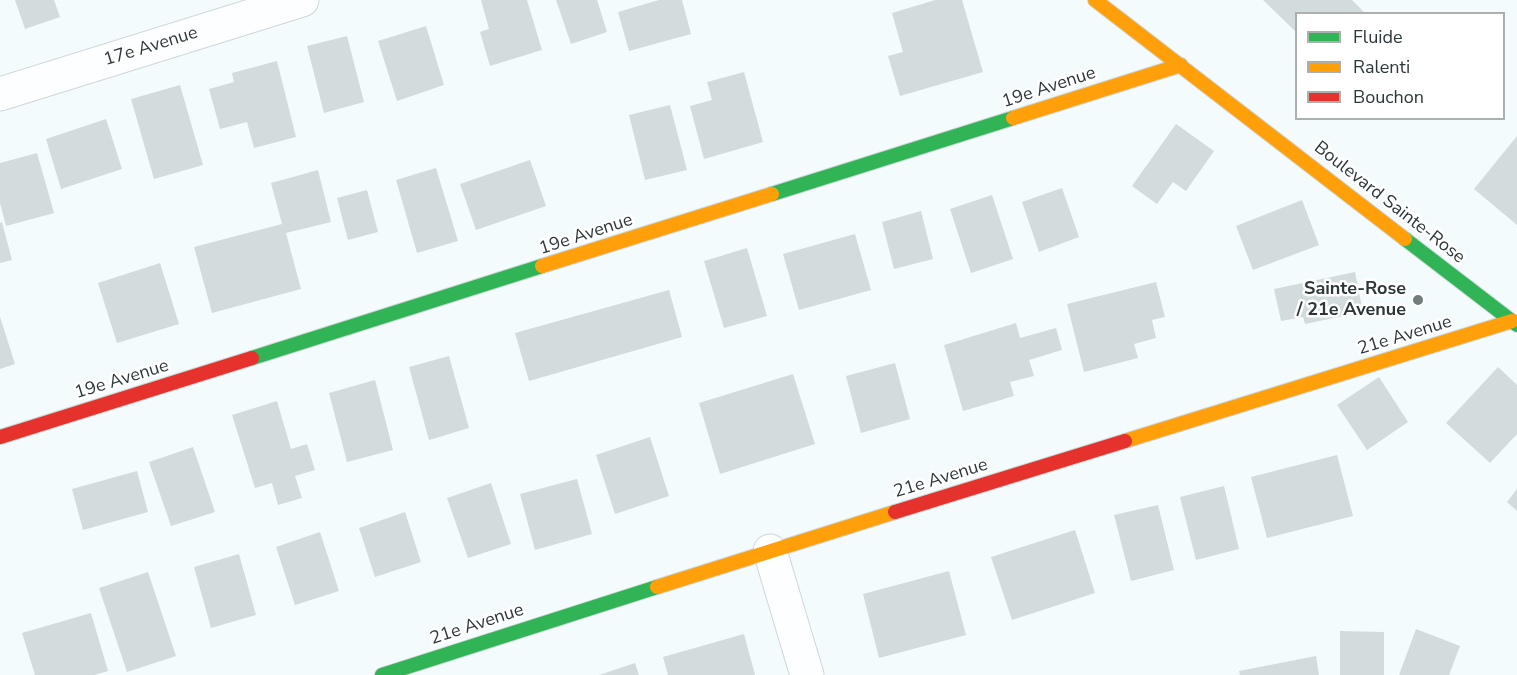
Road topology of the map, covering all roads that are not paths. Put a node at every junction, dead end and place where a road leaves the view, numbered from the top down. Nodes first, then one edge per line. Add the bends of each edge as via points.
1 (302, 0) edge
2 (1095, 0) edge
3 (1181, 65) junction
4 (0, 93) edge
5 (1515, 323) edge
6 (0, 437) edge
7 (770, 551) junction
8 (382, 675) edge
9 (807, 675) edge

1 - 4 street, 17e Avenue
2 - 3 street, Boulevard Sainte-Rose
3 - 5 street, Boulevard Sainte-Rose
3 - 6 street, 19e Avenue
5 - 7 street, 21e Avenue
7 - 8 street, 21e Avenue
7 - 9 street

